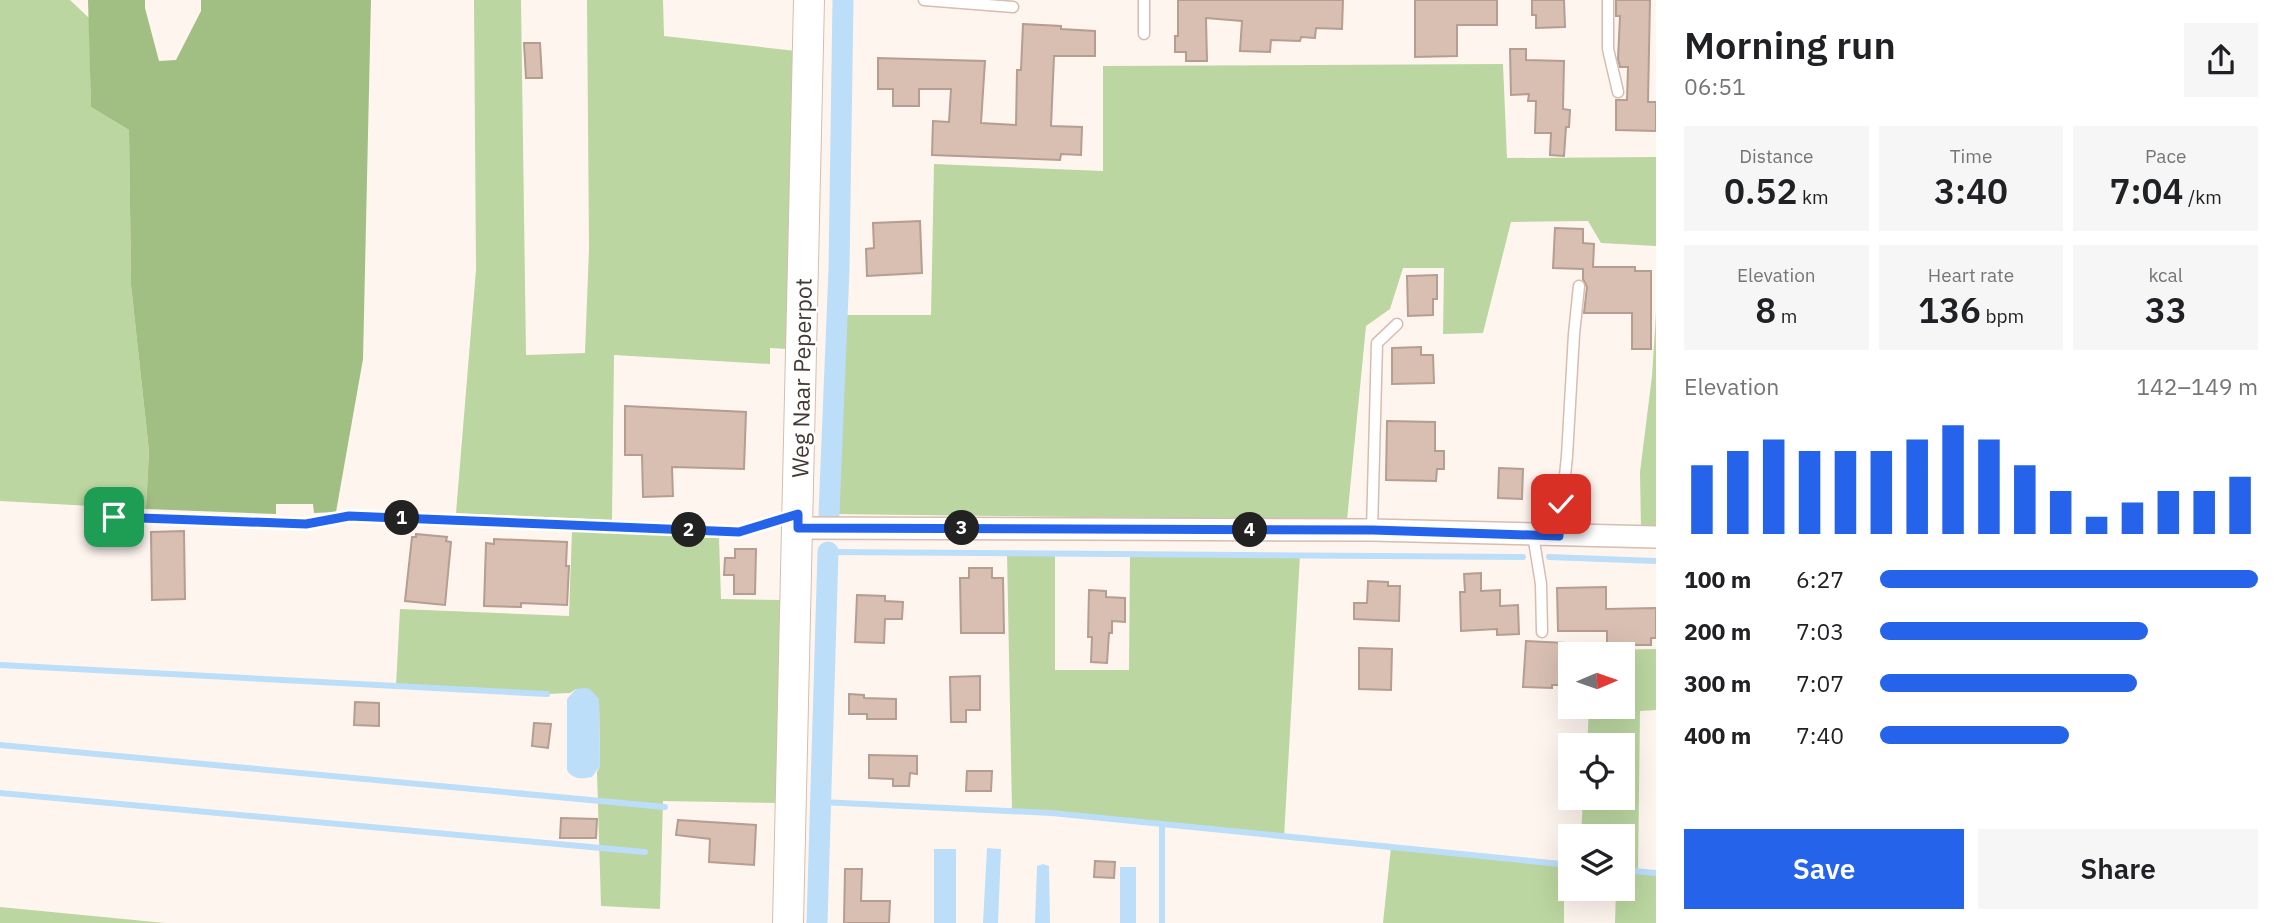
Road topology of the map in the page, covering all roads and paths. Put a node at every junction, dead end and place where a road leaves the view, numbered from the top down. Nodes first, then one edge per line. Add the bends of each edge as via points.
1 (809, 0) edge
2 (924, 0) edge
3 (1144, 0) edge
4 (1608, 0) edge
5 (1013, 7) dead end
6 (1144, 34) dead end
7 (1618, 92) dead end
8 (1578, 286) dead end
9 (1397, 324) dead end
10 (114, 517) dead end
11 (798, 521) junction
12 (1373, 530) junction
13 (1533, 535) junction
14 (1559, 536) junction
15 (1656, 537) edge
16 (1542, 632) dead end
17 (788, 923) edge

1 - 11 street, Weg Naar Peperpot
2 - 5 lane
3 - 6 lane
4 - 7 lane via 1608,49
8 - 14 lane
9 - 12 lane via 1377,343
10 - 11 path via 306,524 349,516 739,532
11 - 12 street
11 - 17 street, Weg Naar Peperpot
12 - 13 street
13 - 14 street
13 - 16 lane
14 - 15 street

